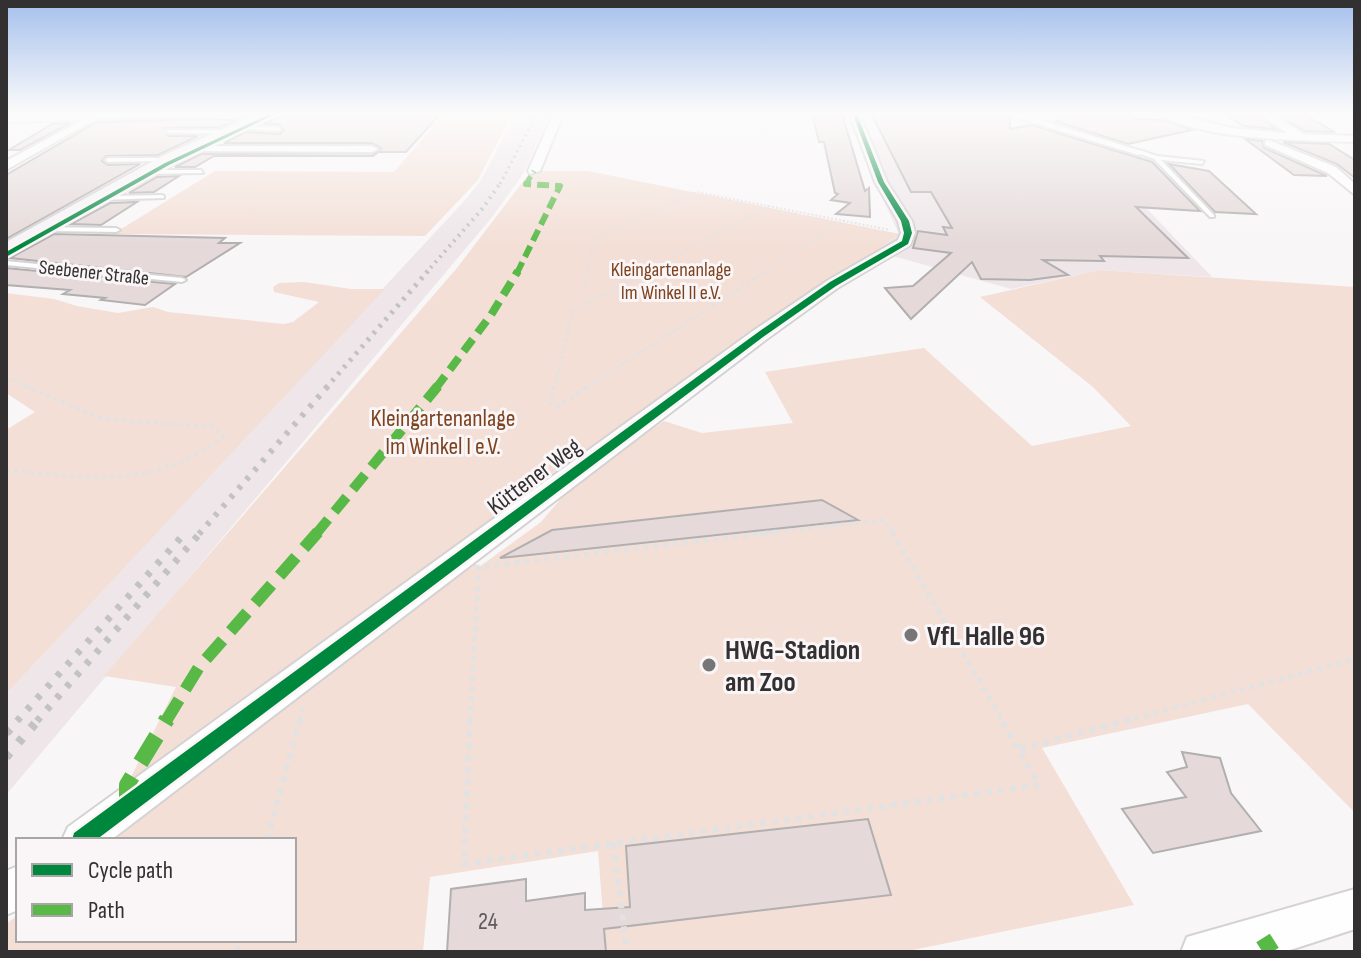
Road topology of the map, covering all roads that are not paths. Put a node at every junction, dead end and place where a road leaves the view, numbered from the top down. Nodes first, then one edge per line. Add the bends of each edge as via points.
1 (175, 157) edge
2 (540, 157) edge
3 (871, 157) edge
4 (1152, 157) edge
5 (1304, 157) edge
6 (1156, 158) junction
7 (108, 160) dead end
8 (168, 160) junction
9 (1202, 162) dead end
10 (534, 171) dead end
11 (146, 172) junction
12 (201, 172) dead end
13 (1355, 191) edge
14 (162, 197) dead end
15 (100, 198) junction
16 (1212, 216) dead end
17 (47, 229) junction
18 (116, 230) dead end
19 (6, 251) edge
20 (6, 263) edge
21 (182, 280) dead end
22 (84, 838) edge
23 (1355, 909) edge
24 (1268, 945) edge
25 (1202, 952) edge

1 - 8 street, Seebener Straße
2 - 10 street
3 - 22 street, Küttener Weg via 905,221 905,242 760,335
4 - 6 lane
5 - 13 street
6 - 9 lane
6 - 16 lane
7 - 8 lane
8 - 11 street, Seebener Straße
11 - 12 lane
11 - 15 street, Seebener Straße
14 - 15 lane
15 - 17 street, Seebener Straße
17 - 18 lane
17 - 19 street, Seebener Straße
20 - 21 lane, Seebener Straße
23 - 24 street
24 - 25 street

